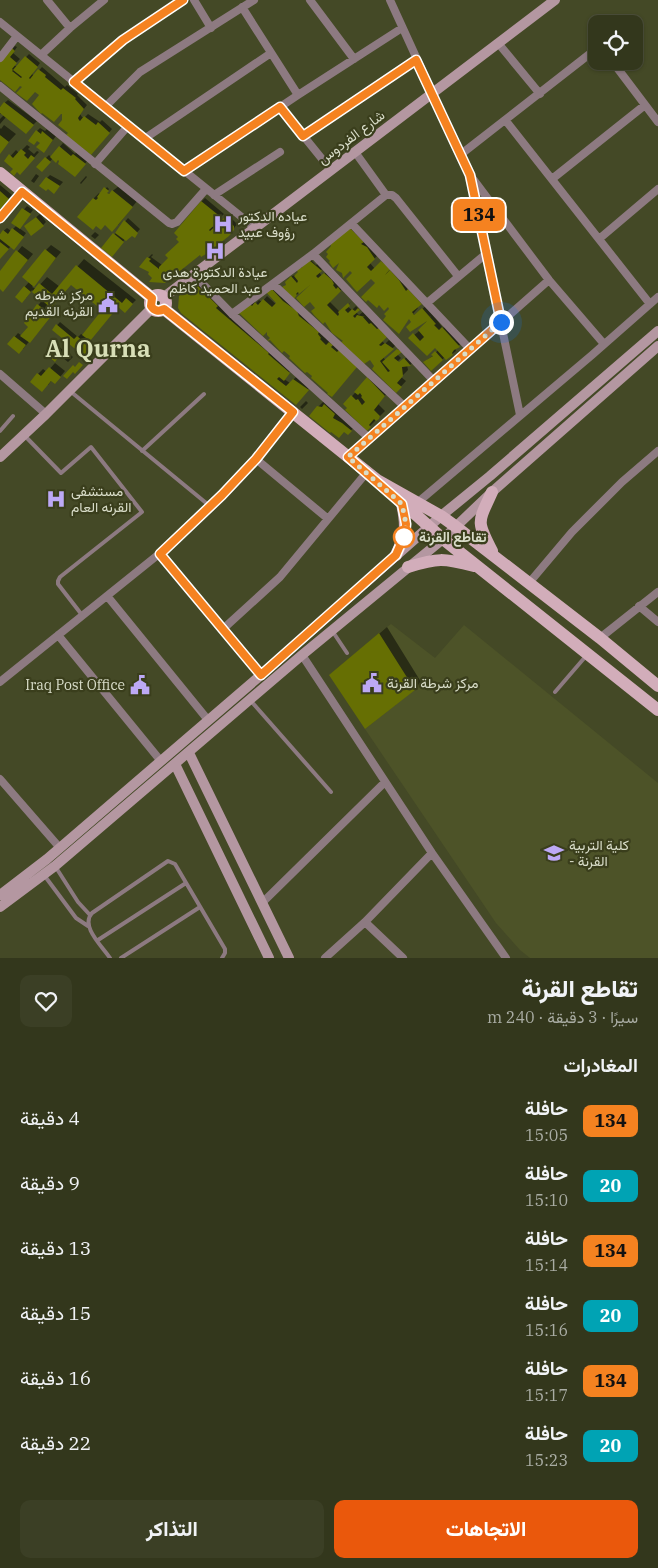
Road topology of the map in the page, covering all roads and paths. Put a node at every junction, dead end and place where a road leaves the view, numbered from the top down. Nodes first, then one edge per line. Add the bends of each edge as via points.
1 (47, 0) edge
2 (104, 0) edge
3 (183, 0) edge
4 (194, 0) edge
5 (254, 0) edge
6 (310, 0) edge
7 (390, 0) edge
8 (555, 0) edge
9 (242, 8) junction
10 (0, 22) edge
11 (70, 28) junction
12 (211, 28) junction
13 (402, 28) junction
14 (16, 36) junction
15 (498, 43) junction
16 (271, 53) junction
17 (41, 55) junction
18 (588, 55) edge
19 (0, 58) edge
20 (354, 59) junction
21 (416, 60) junction
22 (619, 70) edge
23 (74, 82) junction
24 (0, 86) edge
25 (298, 94) junction
26 (431, 94) junction
27 (540, 94) junction
28 (645, 105) junction
29 (105, 107) junction
30 (280, 107) junction
31 (506, 121) junction
32 (658, 122) edge
33 (128, 126) junction
34 (303, 136) junction
35 (144, 139) junction
36 (280, 152) dead end
37 (355, 152) junction
38 (460, 155) junction
39 (96, 164) junction
40 (330, 170) junction
41 (184, 171) junction
42 (0, 173) edge
43 (470, 175) junction
44 (552, 178) junction
45 (206, 189) junction
46 (658, 190) edge
47 (22, 192) junction
48 (214, 195) junction
49 (386, 196) junction
50 (0, 218) edge
51 (352, 224) junction
52 (254, 228) junction
53 (599, 239) junction
54 (487, 253) junction
55 (313, 254) junction
56 (193, 274) junction
57 (458, 276) junction
58 (550, 280) junction
59 (273, 284) junction
60 (658, 297) edge
61 (158, 303) junction
62 (427, 303) junction
63 (650, 304) junction
64 (232, 314) junction
65 (501, 322) junction
66 (658, 331) edge
67 (604, 344) junction
68 (658, 346) edge
69 (470, 350) junction
70 (0, 374) edge
71 (434, 381) junction
72 (69, 391) junction
73 (204, 394) dead end
74 (405, 407) junction
75 (293, 412) junction
76 (46, 414) junction
77 (520, 415) junction
78 (12, 416) dead end
79 (0, 431) edge
80 (24, 435) junction
81 (369, 438) junction
82 (142, 451) junction
83 (658, 451) edge
84 (0, 457) edge
85 (348, 457) junction
86 (256, 459) junction
87 (372, 476) junction
88 (492, 492) junction
89 (417, 503) junction
90 (402, 504) junction
91 (211, 507) junction
92 (441, 516) junction
93 (328, 518) junction
94 (455, 526) junction
95 (430, 527) junction
96 (442, 539) junction
97 (160, 554) junction
98 (396, 555) junction
99 (494, 556) junction
100 (478, 566) junction
101 (408, 567) junction
102 (529, 583) junction
103 (658, 592) edge
104 (108, 597) junction
105 (639, 606) junction
106 (560, 607) junction
107 (82, 615) junction
108 (658, 622) edge
109 (548, 624) junction
110 (223, 629) junction
111 (587, 629) junction
112 (332, 630) junction
113 (58, 635) junction
114 (600, 638) junction
115 (576, 645) junction
116 (347, 653) dead end
117 (588, 654) junction
118 (302, 655) junction
119 (261, 675) junction
120 (0, 682) edge
121 (658, 686) edge
122 (555, 692) dead end
123 (250, 700) junction
124 (658, 710) edge
125 (208, 720) junction
126 (189, 753) junction
127 (160, 760) junction
128 (175, 764) junction
129 (0, 779) edge
130 (385, 782) junction
131 (331, 792) dead end
132 (60, 848) junction
133 (432, 853) junction
134 (55, 866) junction
135 (44, 874) junction
136 (186, 883) junction
137 (0, 895) edge
138 (262, 903) junction
139 (0, 907) edge
140 (200, 907) junction
141 (90, 914) junction
142 (364, 922) junction
143 (88, 926) junction
144 (98, 940) junction
145 (110, 958) edge
146 (121, 958) edge
147 (222, 958) edge
148 (269, 958) edge
149 (289, 958) edge
150 (325, 958) edge
151 (403, 958) edge
152 (506, 958) edge

1 - 11 street
2 - 11 street
3 - 23 street via 123,40
4 - 12 street
5 - 9 street
6 - 20 street
7 - 13 street
8 - 15 main road, شارع الفردوس
9 - 12 street
9 - 16 street
10 - 14 street
11 - 17 street
12 - 29 street via 140,72
13 - 20 street
13 - 21 street
14 - 17 street
14 - 19 street
15 - 26 main road, شارع الفردوس
15 - 27 street
16 - 25 street
16 - 35 street
17 - 23 street
18 - 27 street
20 - 25 street
21 - 26 street
21 - 34 street
22 - 28 street
23 - 29 street
24 - 39 street
25 - 30 street
26 - 37 main road, شارع الفردوس
26 - 38 street
27 - 31 street
28 - 32 street
28 - 44 street
29 - 33 street
30 - 34 street
30 - 41 street
31 - 38 street
31 - 44 street
33 - 35 street
33 - 39 street
34 - 40 street
35 - 41 street
36 - 48 street
37 - 40 main road, شارع الفردوس
37 - 49 street
38 - 43 street
39 - 45 street via 172,224
40 - 52 main road, شارع الفردوس
41 - 45 street
42 - 47 main road
43 - 54 street
43 - 58 street
44 - 53 street
45 - 48 street
46 - 53 street
47 - 50 street
47 - 61 main road
48 - 52 street
49 - 51 street
49 - 57 street via 396,198
51 - 55 street
51 - 62 street
52 - 56 main road, شارع الفردوس
53 - 63 street
54 - 57 street
54 - 65 street
55 - 59 street
55 - 71 street
56 - 61 main road, شارع الفردوس
56 - 64 street
57 - 62 street
58 - 65 street
58 - 67 street
59 - 64 street
59 - 74 street
60 - 63 street
61 - 72 main road, شارع الفردوس
61 - 75 main road
62 - 69 street
63 - 67 street
64 - 81 street
65 - 69 street
65 - 77 street
66 - 92 main road
67 - 77 street
68 - 88 main road
69 - 71 street
70 - 76 street
71 - 74 street
72 - 76 main road, شارع الفردوس
72 - 82 lane
73 - 82 lane
74 - 81 street
75 - 85 main road
75 - 86 street
76 - 80 main road, شارع الفردوس
77 - 89 street
78 - 79 lane
80 - 84 main road, شارع الفردوس
80 - 107 lane via 61,473 90,447 142,512 58,580
81 - 85 street
82 - 91 lane
83 - 102 street via 572,532
85 - 87 main road
86 - 91 street
86 - 93 street
87 - 89 main road
87 - 90 main road
87 - 93 street
88 - 94 main road
88 - 99 main road via 480,519
89 - 92 main road
90 - 95 main road
90 - 98 main road via 405,534
91 - 97 street
92 - 94 main road
92 - 95 main road
93 - 110 street via 280,577
94 - 96 main road
94 - 99 main road
95 - 96 main road
95 - 98 main road
96 - 100 main road
96 - 101 main road
97 - 104 street
97 - 110 street
98 - 119 main road
99 - 102 main road
100 - 101 main road via 447,559
100 - 109 main road
101 - 112 main road
102 - 106 main road
103 - 105 street
104 - 107 street
104 - 125 street
105 - 108 street
105 - 114 street
106 - 109 main road
106 - 111 main road
107 - 113 street
109 - 115 main road
110 - 119 street
111 - 114 main road
111 - 115 main road
112 - 116 lane
112 - 118 main road
113 - 120 street
113 - 127 street
114 - 121 main road
115 - 117 main road
117 - 122 lane
117 - 124 main road
118 - 123 main road
118 - 130 street
119 - 125 main road
123 - 126 main road
123 - 131 lane
125 - 127 main road
126 - 128 main road
126 - 138 main road
127 - 132 main road
128 - 134 main road
128 - 148 main road
129 - 132 street
130 - 133 street
130 - 138 street
132 - 137 main road
133 - 142 street
133 - 152 street
134 - 135 main road
134 - 141 lane via 78,902
135 - 139 main road
135 - 143 lane via 76,918
136 - 140 lane
136 - 141 lane via 175,864 166,861
136 - 144 lane
138 - 149 main road
140 - 146 lane
140 - 147 lane via 225,949
141 - 143 lane
142 - 150 street
142 - 151 street
143 - 144 lane
144 - 145 lane

